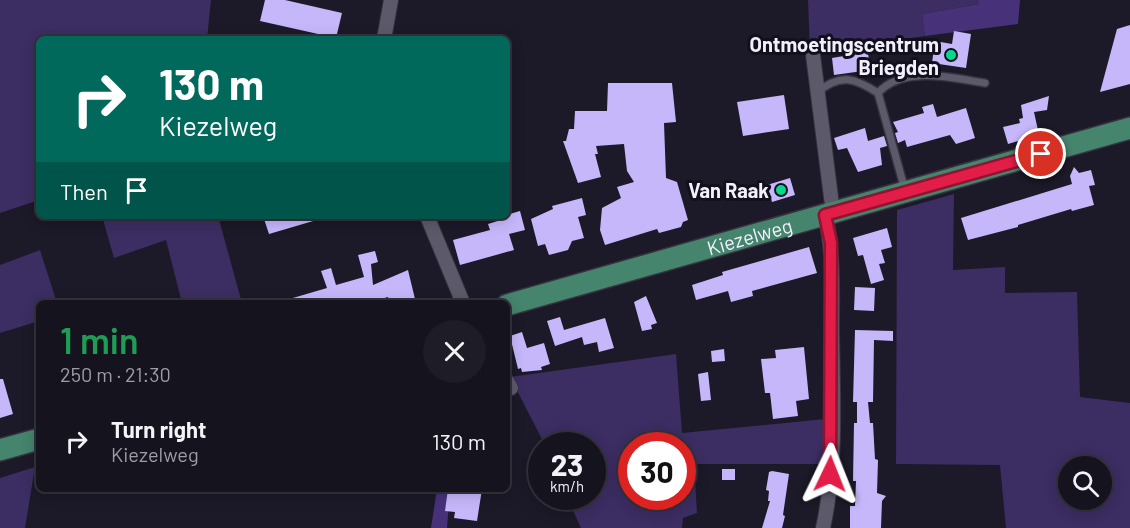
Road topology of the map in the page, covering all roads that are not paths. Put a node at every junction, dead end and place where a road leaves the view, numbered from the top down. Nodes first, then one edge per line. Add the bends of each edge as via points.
1 (391, 0) edge
2 (385, 36) edge
3 (813, 55) dead end
4 (985, 83) dead end
5 (818, 92) junction
6 (878, 93) junction
7 (1130, 128) edge
8 (906, 192) junction
9 (829, 214) junction
10 (428, 219) edge
11 (462, 300) edge
12 (510, 304) edge
13 (36, 439) edge
14 (0, 450) edge
15 (823, 528) edge

1 - 2 street
3 - 5 street
4 - 6 lane via 926,74 886,85
5 - 6 lane via 830,81 848,79 866,84
5 - 9 street
6 - 8 lane
7 - 8 main road, Kiezelweg
8 - 9 main road, Kiezelweg
9 - 12 main road, Kiezelweg
9 - 15 street via 831,464
10 - 11 street
13 - 14 main road

